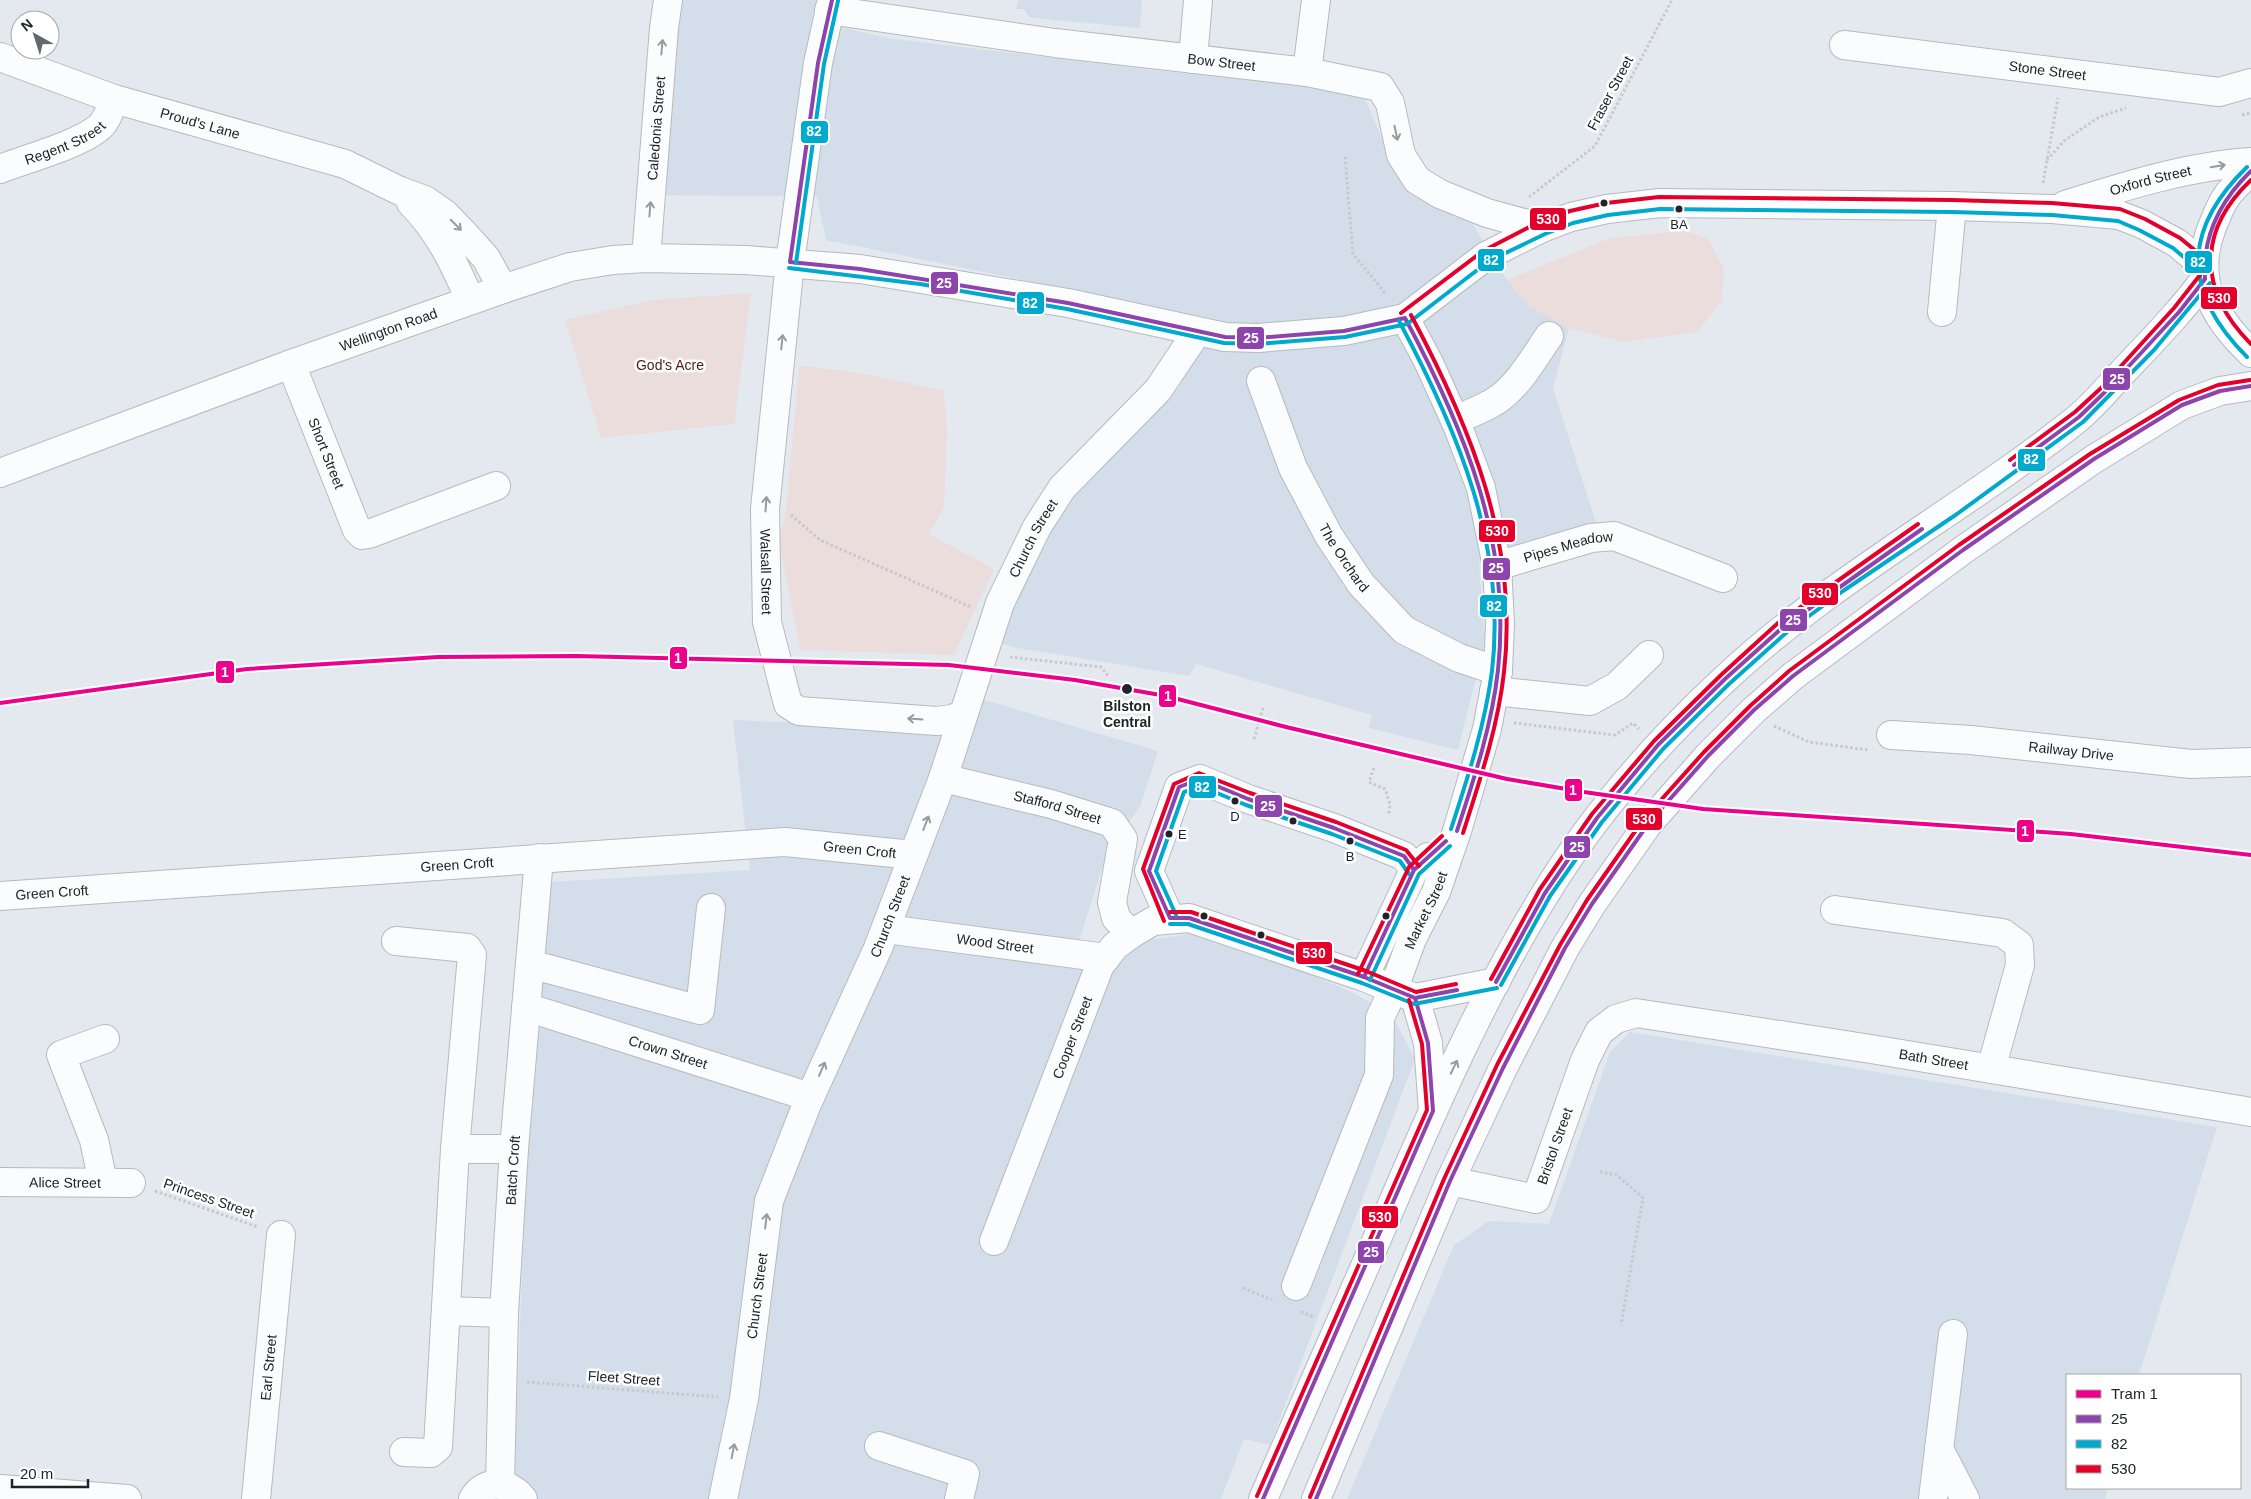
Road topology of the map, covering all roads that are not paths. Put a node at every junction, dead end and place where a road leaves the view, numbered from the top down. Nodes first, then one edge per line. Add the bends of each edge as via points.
1 (668, 0) edge
2 (1198, 0) edge
3 (1316, 0) edge
4 (830, 5) edge
5 (1844, 44) dead end
6 (0, 57) edge
7 (1193, 59) junction
8 (1307, 72) junction
9 (2251, 83) edge
10 (114, 99) junction
11 (2251, 162) edge
12 (0, 169) edge
13 (2251, 171) edge
14 (400, 191) junction
15 (1952, 206) junction
16 (2047, 209) junction
17 (1542, 228) junction
18 (646, 258) junction
19 (790, 262) junction
20 (2204, 272) junction
21 (503, 289) junction
22 (470, 300) junction
23 (1942, 312) dead end
24 (1405, 318) junction
25 (1197, 332) junction
26 (1549, 336) dead end
27 (2251, 353) edge
28 (291, 364) junction
29 (1261, 381) dead end
30 (2251, 386) edge
31 (1455, 420) junction
32 (0, 473) edge
33 (496, 486) dead end
34 (1497, 566) junction
35 (1723, 578) dead end
36 (1649, 655) dead end
37 (1496, 681) junction
38 (966, 707) junction
39 (1891, 735) dead end
40 (2251, 762) edge
41 (943, 778) junction
42 (1457, 831) junction
43 (913, 856) junction
44 (539, 858) junction
45 (1414, 870) junction
46 (0, 896) edge
47 (711, 908) dead end
48 (1835, 910) dead end
49 (1170, 918) junction
50 (886, 929) junction
51 (1131, 934) junction
52 (396, 941) dead end
53 (1106, 958) junction
54 (530, 964) junction
55 (1364, 977) junction
56 (1496, 982) junction
57 (1404, 993) junction
58 (526, 1007) junction
59 (1616, 1019) joint
60 (104, 1039) dead end
61 (1991, 1068) junction
62 (810, 1097) junction
63 (1433, 1110) junction
64 (2251, 1112) edge
65 (455, 1149) junction
66 (514, 1149) junction
67 (1450, 1181) junction
68 (0, 1182) edge
69 (103, 1182) junction
70 (131, 1183) road end
71 (281, 1235) road end
72 (994, 1241) dead end
73 (1296, 1286) dead end
74 (446, 1311) junction
75 (504, 1313) junction
76 (1953, 1334) dead end
77 (879, 1446) dead end
78 (1939, 1449) junction
79 (404, 1452) dead end
80 (500, 1484) junction
81 (0, 1489) edge
82 (126, 1499) edge
83 (256, 1499) edge
84 (473, 1499) edge
85 (524, 1499) edge
86 (723, 1499) edge
87 (958, 1499) edge
88 (1263, 1499) edge
89 (1316, 1499) edge
90 (1933, 1499) edge
91 (1965, 1499) edge

18 -> 1 main road, Caledonia Street
2 - 7 main road
3 - 8 main road
4 - 7 main road, Bow Street via 1055,43
4 - 19 main road, Walsall Street via 818,63
5 - 9 main road, Stone Street via 2219,92
6 - 10 main road, Proud's Lane
7 - 8 main road, Bow Street
8 -> 17 main road, Bow Street via 1380,87 1390,103 1401,155 1417,180 1440,194
10 - 12 main road, Regent Street via 107,118 98,129
10 - 14 main road, Proud's Lane via 345,164
16 -> 11 main road, Oxford Street via 2178,173
13 - 20 main road via 2219,209 2209,235
14 -> 21 main road, Proud's Lane via 425,200 444,214 486,258
14 - 22 main road, Proud's Lane via 434,228 452,258
15 - 16 main road, Oxford Street
15 - 17 main road, Oxford Street via 1660,203 1607,209
15 - 23 main road
16 - 20 main road, Oxford Street via 2120,215 2177,243
17 - 24 main road, Oxford Street via 1486,256
18 - 19 main road, Wellington Road
18 - 21 main road, Wellington Road via 570,267
19 - 25 main road, Wellington Road via 930,279 1068,303
38 -> 19 main road, Walsall Street via 952,720 927,720 799,711 788,704 767,622 766,500
20 - 27 main road via 2208,291 2224,323
20 - 56 main road via 2179,312 2080,417 1782,628 1653,750 1597,818 1545,893
21 - 22 main road, Wellington Road
22 - 28 main road, Wellington Road
24 - 25 main road, Wellington Road via 1344,331 1258,338
24 - 31 main road, Market Street
25 - 38 main road, Church Street via 1158,390 1062,488 1037,527 994,617
26 - 31 main road via 1503,396
28 - 32 main road, Wellington Road
28 - 33 main road, Short Street via 357,530 362,535
29 - 37 main road, The Orchard via 1293,468 1329,536 1361,584 1404,630 1460,658
30 - 67 main road via 2220,390 2182,405 2094,459 1963,550 1794,676 1754,710 1648,824 1592,904 1565,948 1507,1060
31 - 34 main road, Market Street via 1481,488
34 - 35 main road, Pipes Meadow via 1592,538 1614,536
34 - 37 main road, Market Street via 1500,624
36 - 37 main road, The Orchard via 1617,686 1590,701
37 - 42 main road, Market Street via 1487,729
38 - 41 main road, Church Street
39 - 40 main road, Railway Drive via 1971,740 2191,764
43 -> 41 main road, Church Street
41 - 51 main road, Stafford Street via 1051,804 1112,823 1123,839 1112,902 1116,918
42 - 45 main road
42 - 57 main road, Market Street via 1436,892 1412,939
43 - 44 main road, Green Croft via 784,842
43 - 50 main road, Church Street
44 - 46 main road, Green Croft
44 - 54 main road, Batch Croft
45 - 49 main road via 1404,856 1200,779 1179,787 1150,871
45 - 55 main road
47 - 54 main road via 700,1010
48 - 61 main road via 2003,933 2019,944 2020,965
49 - 51 main road via 1153,921
49 - 55 main road via 1189,918
50 - 53 main road, Wood Street
62 -> 50 main road, Church Street
51 - 53 main road, Cooper Street
52 - 65 main road via 468,948 472,955
53 - 72 main road, Cooper Street via 1100,965
54 - 58 main road, Batch Croft
55 - 57 main road
56 - 57 main road
63 -> 56 main road
57 - 63 main road via 1428,1043
57 - 73 main road, Market Street via 1380,1018 1379,1075
58 - 62 main road, Crown Street
58 - 66 main road, Batch Croft
59 - 61 main road, Bath Street via 1636,1013
59 - 67 main road, Bristol Street via 1599,1032 1585,1060 1536,1199
60 - 69 main road via 61,1055 94,1140
61 - 64 main road, Bath Street
86 -> 62 main road, Church Street via 744,1399 769,1201
63 - 88 main road
65 - 66 main road
65 - 74 main road
66 - 75 main road, Batch Croft
67 - 89 main road
68 - 69 main road, Alice Street
69 - 70 main road, Alice Street
71 - 83 main road, Earl Street
74 - 75 main road
74 - 79 main road via 438,1446 431,1453
75 - 80 main road, Batch Croft
76 - 78 main road
77 - 87 main road via 965,1474
78 - 90 main road
78 - 91 main road
80 - 84 main road via 482,1489
80 - 85 main road via 510,1486
81 - 82 main road

